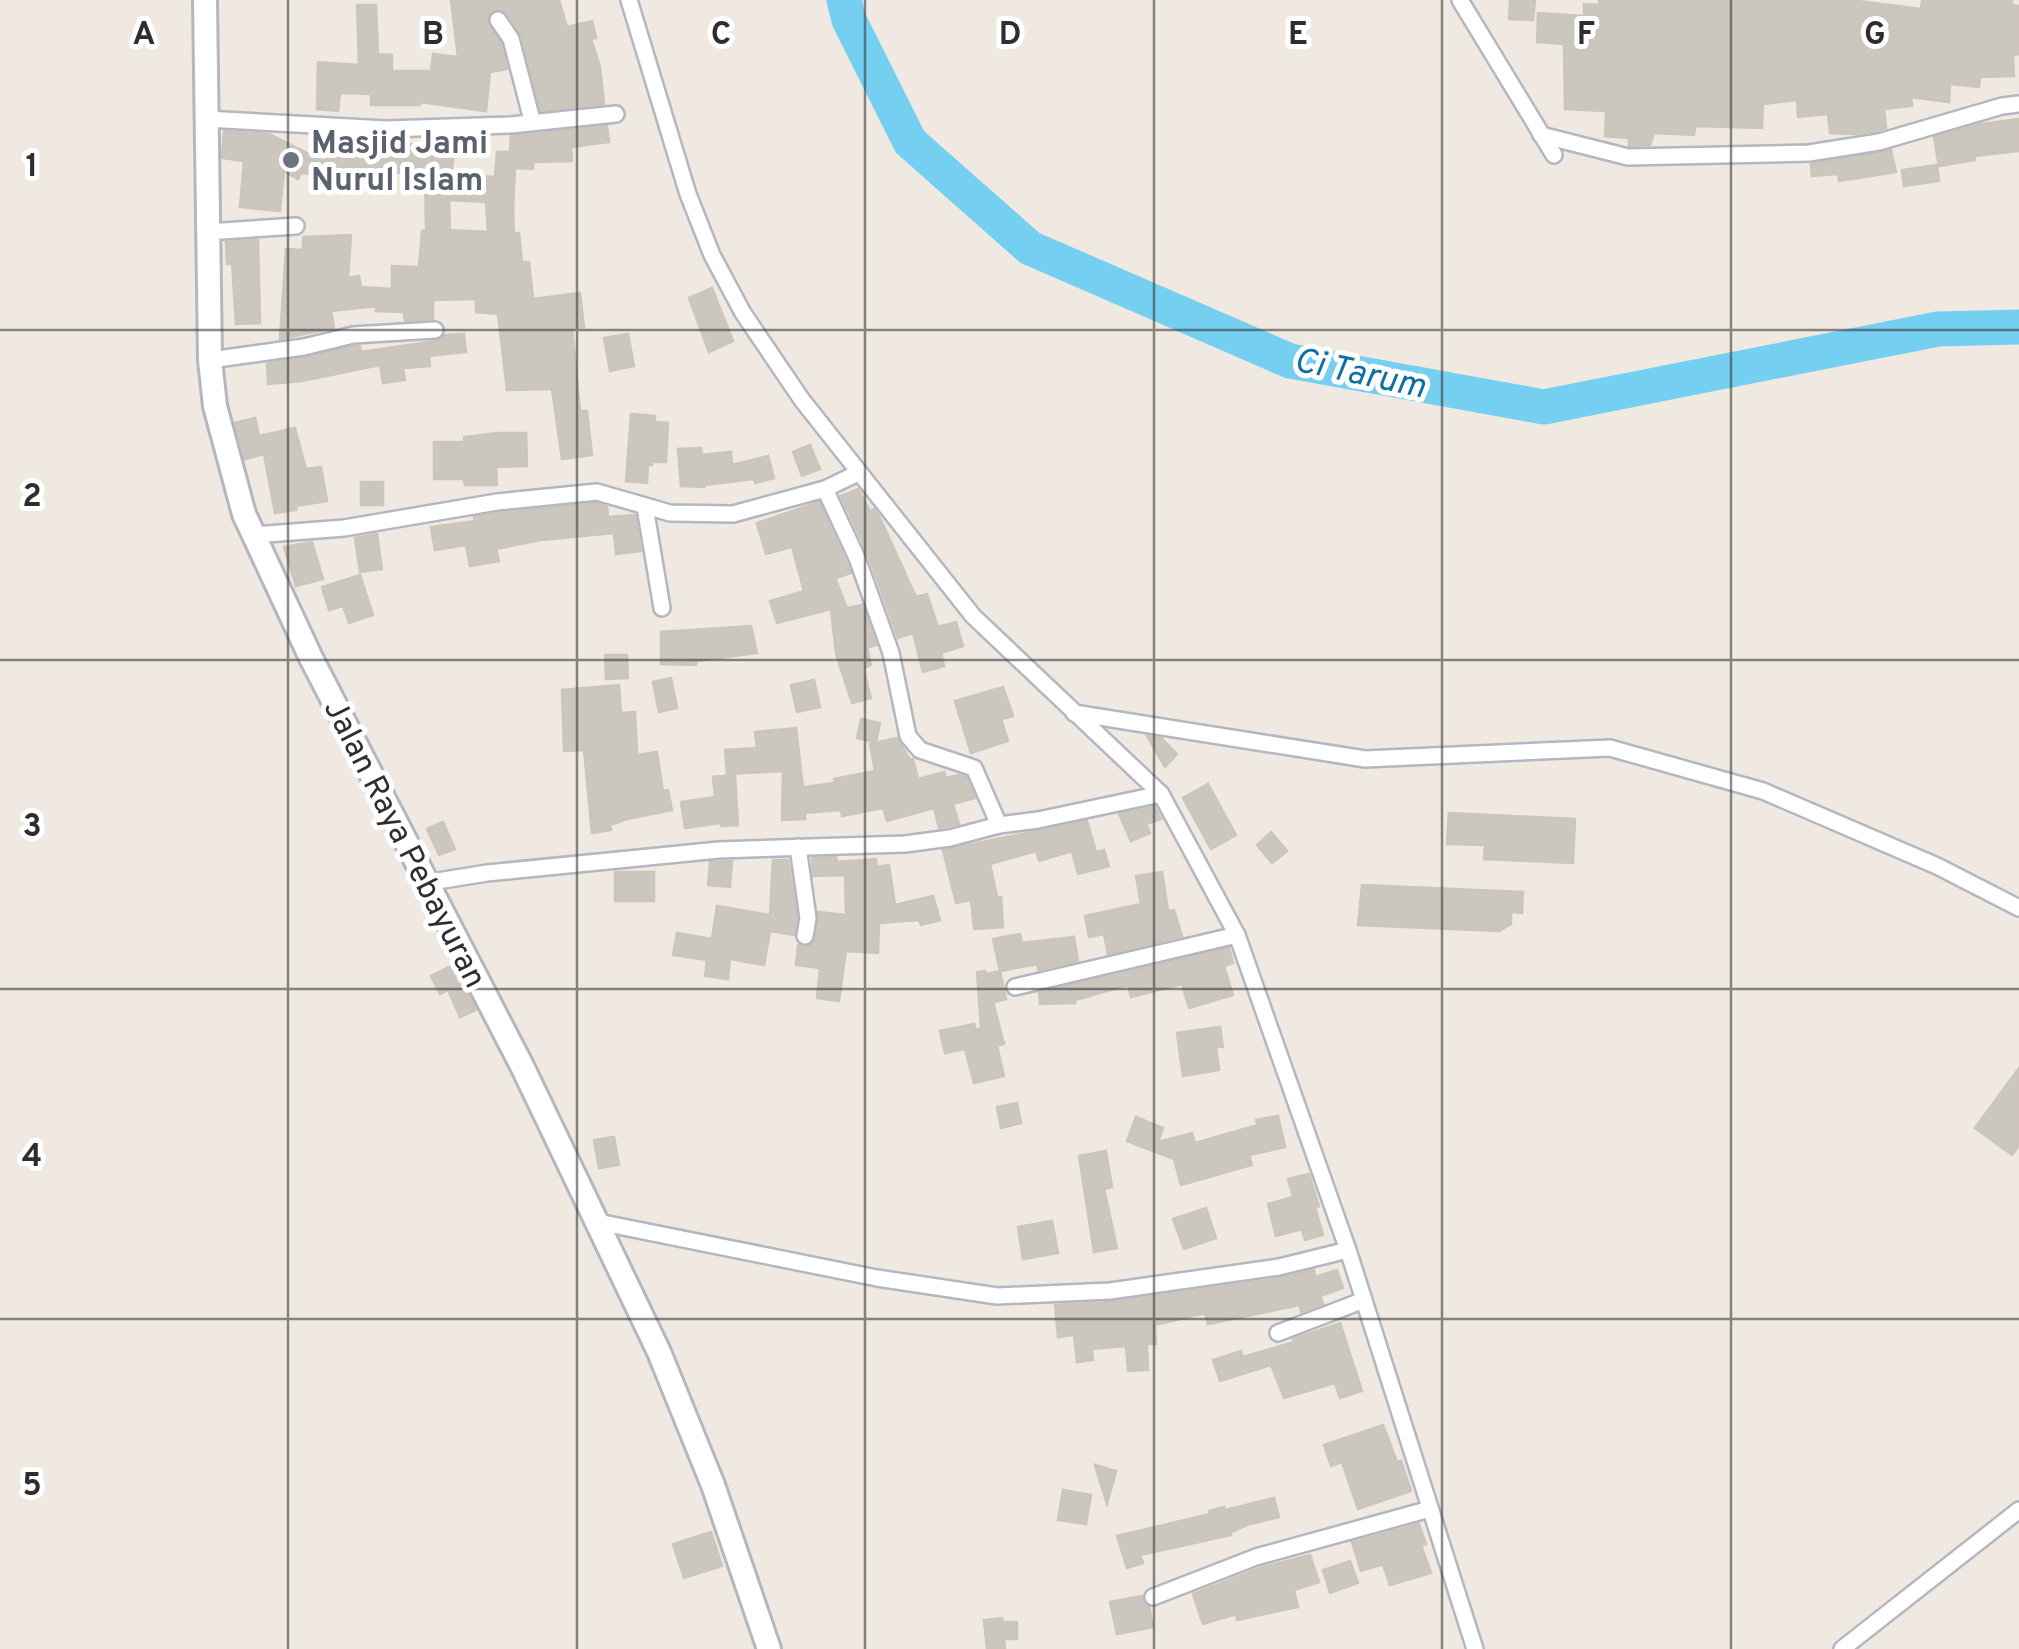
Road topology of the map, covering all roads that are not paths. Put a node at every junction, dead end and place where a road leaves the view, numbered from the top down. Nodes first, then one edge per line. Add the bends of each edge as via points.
1 (205, 0) edge
2 (628, 0) edge
3 (1460, 0) edge
4 (498, 20) dead end
5 (2019, 104) edge
6 (616, 114) dead end
7 (206, 120) junction
8 (532, 120) junction
9 (1541, 135) junction
10 (1554, 155) dead end
11 (296, 226) dead end
12 (207, 232) junction
13 (436, 330) dead end
14 (210, 360) junction
15 (858, 474) junction
16 (825, 489) junction
17 (645, 506) junction
18 (254, 535) junction
19 (662, 608) dead end
20 (1074, 713) junction
21 (1161, 794) junction
22 (1000, 825) junction
23 (798, 846) junction
24 (424, 882) junction
25 (2019, 908) edge
26 (1237, 935) junction
27 (805, 936) dead end
28 (1015, 987) dead end
29 (598, 1222) junction
30 (1348, 1250) junction
31 (1364, 1300) junction
32 (1278, 1333) dead end
33 (1430, 1509) junction
34 (2019, 1510) edge
35 (1153, 1597) dead end
36 (768, 1649) edge
37 (1476, 1649) edge
38 (1842, 1649) edge

1 - 7 main road, Jalan Raya Pebayuran
2 - 15 street via 712,255 743,313
3 - 9 street
4 - 8 street via 511,39
5 - 9 street via 1879,142 1810,153 1628,158
6 - 8 street
7 - 8 street via 386,129
7 - 12 main road, Jalan Raya Pebayuran
9 - 10 street
11 - 12 street
12 - 14 main road, Jalan Raya Pebayuran
13 - 14 street via 353,335
14 - 18 main road, Jalan Raya Pebayuran via 214,406
15 - 16 street
15 - 20 street via 973,616
16 - 17 street via 733,514
16 - 22 street via 891,653 908,736 920,750 974,768
17 - 18 street via 582,492
17 - 19 street
18 - 24 main road, Jalan Raya Pebayuran
20 - 21 street
20 - 25 street via 1365,759 1610,748 1763,790
21 - 22 street
21 - 26 street
22 - 23 street via 905,844
23 - 24 street
23 - 27 street
24 - 29 main road, Jalan Raya Pebayuran
26 - 28 street
26 - 30 street
29 - 30 street via 998,1296 1110,1292
29 - 36 main road, Jalan Raya Pebayuran via 680,1399
30 - 31 street
31 - 32 street
31 - 33 street
33 - 35 street via 1256,1557
33 - 37 street
34 - 38 street

